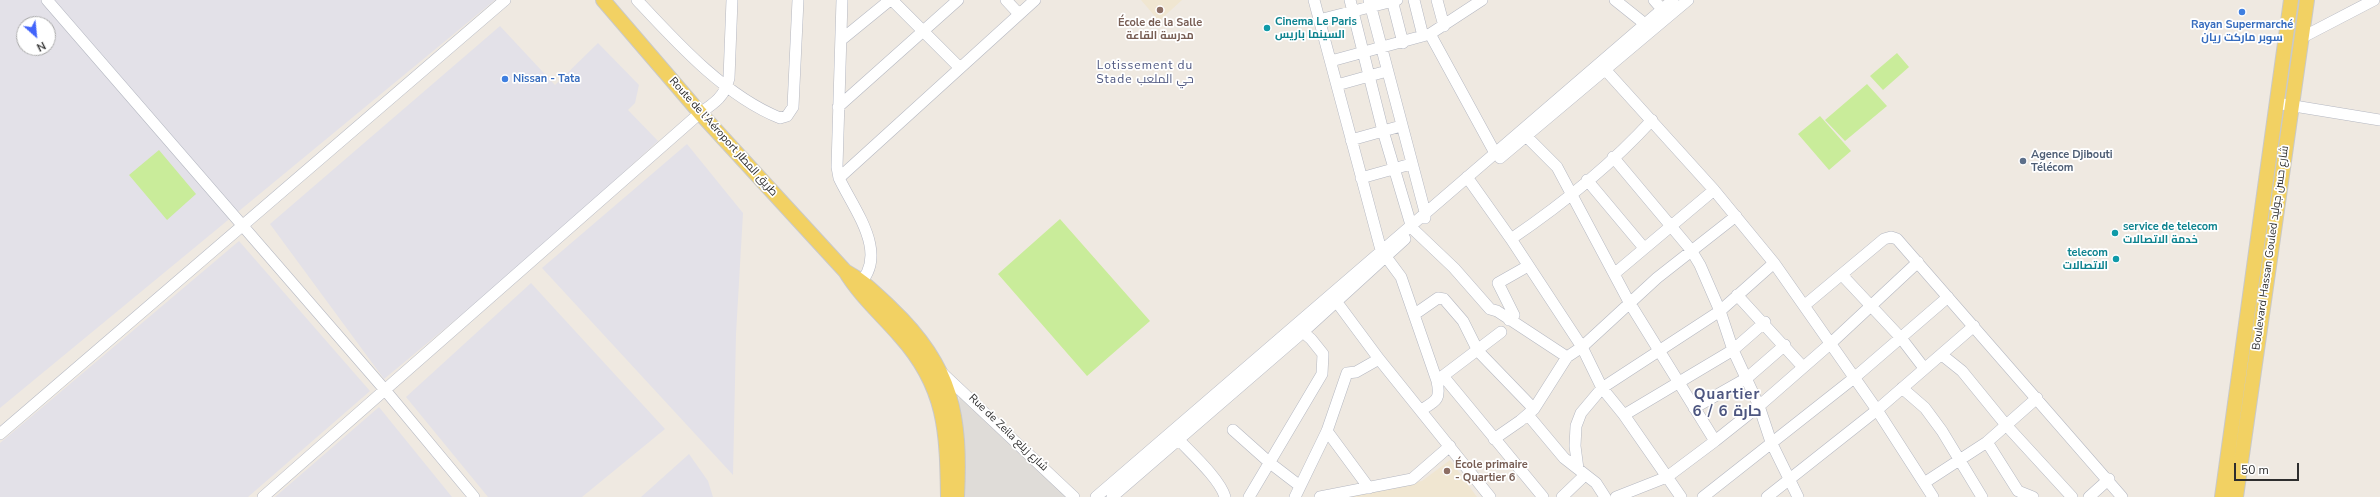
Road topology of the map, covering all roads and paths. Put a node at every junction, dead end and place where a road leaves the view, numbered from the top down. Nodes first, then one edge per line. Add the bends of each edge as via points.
1 (47, 0) edge
2 (506, 0) edge
3 (603, 0) edge
4 (637, 0) edge
5 (732, 0) edge
6 (798, 0) edge
7 (842, 0) edge
8 (891, 0) edge
9 (958, 0) edge
10 (1006, 0) edge
11 (1035, 0) edge
12 (1314, 0) edge
13 (1350, 0) edge
14 (1394, 0) edge
15 (1414, 0) edge
16 (1437, 0) edge
17 (1482, 0) edge
18 (1615, 0) edge
19 (1654, 0) edge
20 (1673, 0) edge
21 (1688, 0) edge
22 (2291, 0) edge
23 (2307, 0) edge
24 (2374, 0) edge
25 (1370, 3) edge
26 (1462, 5) edge
27 (1353, 12) junction
28 (1666, 13) junction
29 (1019, 14) junction
30 (1319, 20) junction
31 (1645, 24) junction
32 (1444, 26) junction
33 (922, 30) junction
34 (1426, 35) junction
35 (2301, 38) junction
36 (841, 40) junction
37 (1402, 43) junction
38 (1382, 48) junction
39 (1364, 52) junction
40 (1331, 62) junction
41 (1602, 67) junction
42 (960, 68) junction
43 (1387, 72) junction
44 (1369, 77) junction
45 (1337, 85) junction
46 (727, 87) junction
47 (2276, 103) junction
48 (2290, 106) junction
49 (838, 107) junction
50 (700, 113) junction
51 (1652, 120) junction
52 (2380, 120) edge
53 (1401, 126) junction
54 (1383, 131) junction
55 (1523, 133) junction
56 (1351, 140) junction
57 (1494, 153) junction
58 (1613, 157) junction
59 (1411, 164) junction
60 (1394, 170) junction
61 (839, 178) junction
62 (1361, 178) junction
63 (1468, 180) junction
64 (1587, 180) junction
65 (1714, 190) junction
66 (1571, 193) junction
67 (1425, 216) junction
68 (1736, 216) junction
69 (242, 226) junction
70 (1671, 226) junction
71 (1412, 227) junction
72 (1511, 239) junction
73 (1644, 248) junction
74 (1690, 250) junction
75 (1384, 253) junction
76 (1918, 262) junction
77 (1774, 263) junction
78 (1528, 266) junction
79 (1614, 274) junction
80 (1842, 275) junction
81 (859, 284) junction
82 (1737, 295) junction
83 (1948, 297) junction
84 (1333, 298) junction
85 (1629, 302) junction
86 (1805, 305) junction
87 (1870, 305) junction
88 (1720, 311) junction
89 (1415, 314) junction
90 (1509, 320) junction
91 (1764, 322) junction
92 (1974, 326) junction
93 (1299, 328) junction
94 (1501, 332) dead end
95 (1901, 338) junction
96 (1830, 344) junction
97 (1785, 345) junction
98 (1582, 347) junction
99 (1732, 350) junction
100 (1478, 351) junction
101 (1659, 351) junction
102 (1942, 355) junction
103 (1567, 357) junction
104 (1379, 359) junction
105 (1803, 367) junction
106 (925, 368) junction
107 (1924, 368) junction
108 (941, 370) junction
109 (1440, 378) junction
110 (1747, 378) junction
111 (1854, 378) junction
112 (1679, 383) junction
113 (1602, 388) junction
114 (1902, 388) junction
115 (385, 390) junction
116 (2037, 398) junction
117 (1760, 406) junction
118 (1694, 408) junction
119 (1421, 410) junction
120 (1877, 410) junction
121 (1531, 412) junction
122 (1624, 415) junction
123 (1193, 420) junction
124 (2006, 425) junction
125 (1233, 430) dead end
126 (1326, 432) junction
127 (0, 434) edge
128 (1178, 439) junction
129 (1494, 439) junction
130 (1715, 441) junction
131 (1771, 442) junction
132 (1987, 442) junction
133 (1450, 446) junction
134 (1958, 460) junction
135 (1270, 463) junction
136 (1582, 472) junction
137 (1667, 477) junction
138 (2108, 479) junction
139 (1789, 480) junction
140 (1924, 483) junction
141 (1300, 486) junction
142 (1369, 488) junction
143 (263, 497) edge
144 (474, 497) edge
145 (948, 497) edge
146 (957, 497) edge
147 (1074, 497) edge
148 (1096, 497) edge
149 (1112, 497) edge
150 (1225, 497) edge
151 (1249, 497) edge
152 (1296, 497) edge
153 (1320, 497) edge
154 (1490, 497) edge
155 (1543, 497) edge
156 (1562, 497) edge
157 (1606, 497) edge
158 (1616, 497) edge
159 (1681, 497) edge
160 (1703, 497) edge
161 (1767, 497) edge
162 (1798, 497) edge
163 (1933, 497) edge
164 (1982, 497) edge
165 (2033, 497) edge
166 (2072, 497) edge
167 (2089, 497) edge
168 (2122, 497) edge
169 (2222, 497) edge
170 (2236, 497) edge

1 - 69 street
2 - 69 street
3 - 50 main road, Route de l'Aéroport طريق المطار
4 - 46 street via 664,29
5 - 46 street
6 - 46 street via 793,107 790,113 780,118
7 - 36 street
8 - 33 street
8 - 36 street
9 - 33 street
10 - 29 street
11 - 29 street
12 - 30 street
13 - 27 street
14 - 25 street
14 - 37 street
15 - 34 street
16 - 32 street
17 - 26 street
18 - 31 street
19 - 28 street
20 - 28 street
21 - 28 street
22 - 47 main road, Boulevard Hassan Gouled شارع حسن جوليد
23 - 35 main road, Boulevard Hassan Gouled شارع حسن جوليد
24 - 35 street
25 - 27 street
25 - 38 street
26 - 32 street
27 - 30 street
27 - 39 street
28 - 31 street
28 - 41 street
29 - 42 street
30 - 40 street
31 - 41 street
32 - 34 street
33 - 42 street
33 - 49 street
34 - 37 street
34 - 57 street
35 - 48 main road, Boulevard Hassan Gouled شارع حسن جوليد
36 - 49 street
37 - 38 street
38 - 39 street
38 - 43 street
39 - 40 street
39 - 44 street
40 - 45 street
41 - 51 street
41 - 55 street
42 - 61 street
43 - 44 street
43 - 53 street
44 - 45 street
44 - 54 street
45 - 56 street
46 - 50 street via 719,101
47 - 48 street
47 - 169 main road, Boulevard Hassan Gouled شارع حسن جوليد
48 - 52 street
48 - 170 main road, Boulevard Hassan Gouled شارع حسن جوليد
49 - 61 street
50 - 81 main road, Route de l'Aéroport طريق المطار
50 - 115 street
51 - 58 street
51 - 65 street
53 - 54 street
53 - 59 street
54 - 56 street
54 - 60 street
55 - 57 street
55 - 63 street
55 - 66 street via 1557,167
56 - 62 street
57 - 63 street
58 - 64 street
58 - 70 street
59 - 60 street
59 - 67 street
60 - 62 street
60 - 71 street
61 - 81 street via 871,244 867,273
62 - 75 street
63 - 67 street
63 - 72 street
64 - 66 street
64 - 73 street
65 - 68 street
65 - 70 street
66 - 72 street via 1546,215
66 - 79 street
67 - 71 street
68 - 74 street
68 - 77 street
69 - 115 street
69 - 127 street
70 - 73 street
70 - 74 street
71 - 75 street
71 - 90 street via 1454,268 1490,309
72 - 78 street
73 - 79 street
74 - 85 street
74 - 88 street via 1700,265
75 - 84 street
75 - 89 street via 1401,276
76 - 80 street via 1897,239 1887,238
76 - 83 street
76 - 87 street
77 - 82 street
77 - 86 street
78 - 90 street via 1498,283 1514,315
78 - 98 street
79 - 85 street
80 - 86 street
80 - 87 street
81 - 106 main road
81 - 108 main road via 907,325 929,350
82 - 88 street
82 - 91 street
83 - 92 street
83 - 95 street
84 - 93 street
84 - 104 street
85 - 98 street
85 - 101 street
86 - 96 street
87 - 95 street
87 - 96 street
88 - 99 street
88 - 101 street
89 - 100 street via 1442,298 1463,321
89 - 109 street
90 - 103 street
91 - 97 street
91 - 99 street
92 - 102 street
92 - 116 street
93 - 123 street
93 - 135 street via 1323,354 1322,374
94 - 100 street
95 - 107 street
95 - 111 street
96 - 105 street
96 - 111 street
97 - 105 street
97 - 110 street
98 - 103 street
98 - 113 street
99 - 110 street
99 - 112 street
100 - 109 street
100 - 121 street
101 - 112 street
101 - 113 street
102 - 107 street
102 - 124 street via 1962,372
103 - 121 street
104 - 119 street
104 - 126 street via 1356,372 1347,373
105 - 117 street
106 - 108 street
106 - 145 main road via 939,398 944,421 948,455
107 - 114 street
108 - 146 main road via 955,412 959,460
108 - 147 street, Rue de Zeila شارع زيلع
109 - 119 street via 1438,397 1435,402
109 - 129 street
110 - 117 street
110 - 118 street
111 - 120 street
111 - 131 street
112 - 118 street
112 - 122 street
113 - 122 street
113 - 136 street via 1581,412 1576,426 1575,446
114 - 120 street
114 - 134 street via 1925,408 1942,431
115 - 143 street
115 - 144 street
116 - 124 street
116 - 138 street
117 - 130 street
117 - 131 street
118 - 130 street
119 - 133 street
120 - 139 street
120 - 140 street
121 - 129 street
121 - 136 street via 1564,458
122 - 137 street
123 - 128 street
123 - 148 street
124 - 132 street
124 - 166 street
125 - 135 street
126 - 141 street
126 - 142 street
128 - 149 street
128 - 150 street via 1200,462
129 - 155 street
130 - 137 street
131 - 139 street
131 - 160 street
132 - 134 street
132 - 165 street via 2018,491
133 - 142 street via 1412,479
133 - 154 street
134 - 140 street
134 - 164 street
135 - 141 street
135 - 151 street
136 - 156 street
136 - 157 street via 1596,483
137 - 158 street
137 - 159 street
138 - 167 street
138 - 168 street
139 - 161 street
139 - 162 street
140 - 163 street
141 - 152 street
142 - 153 street

